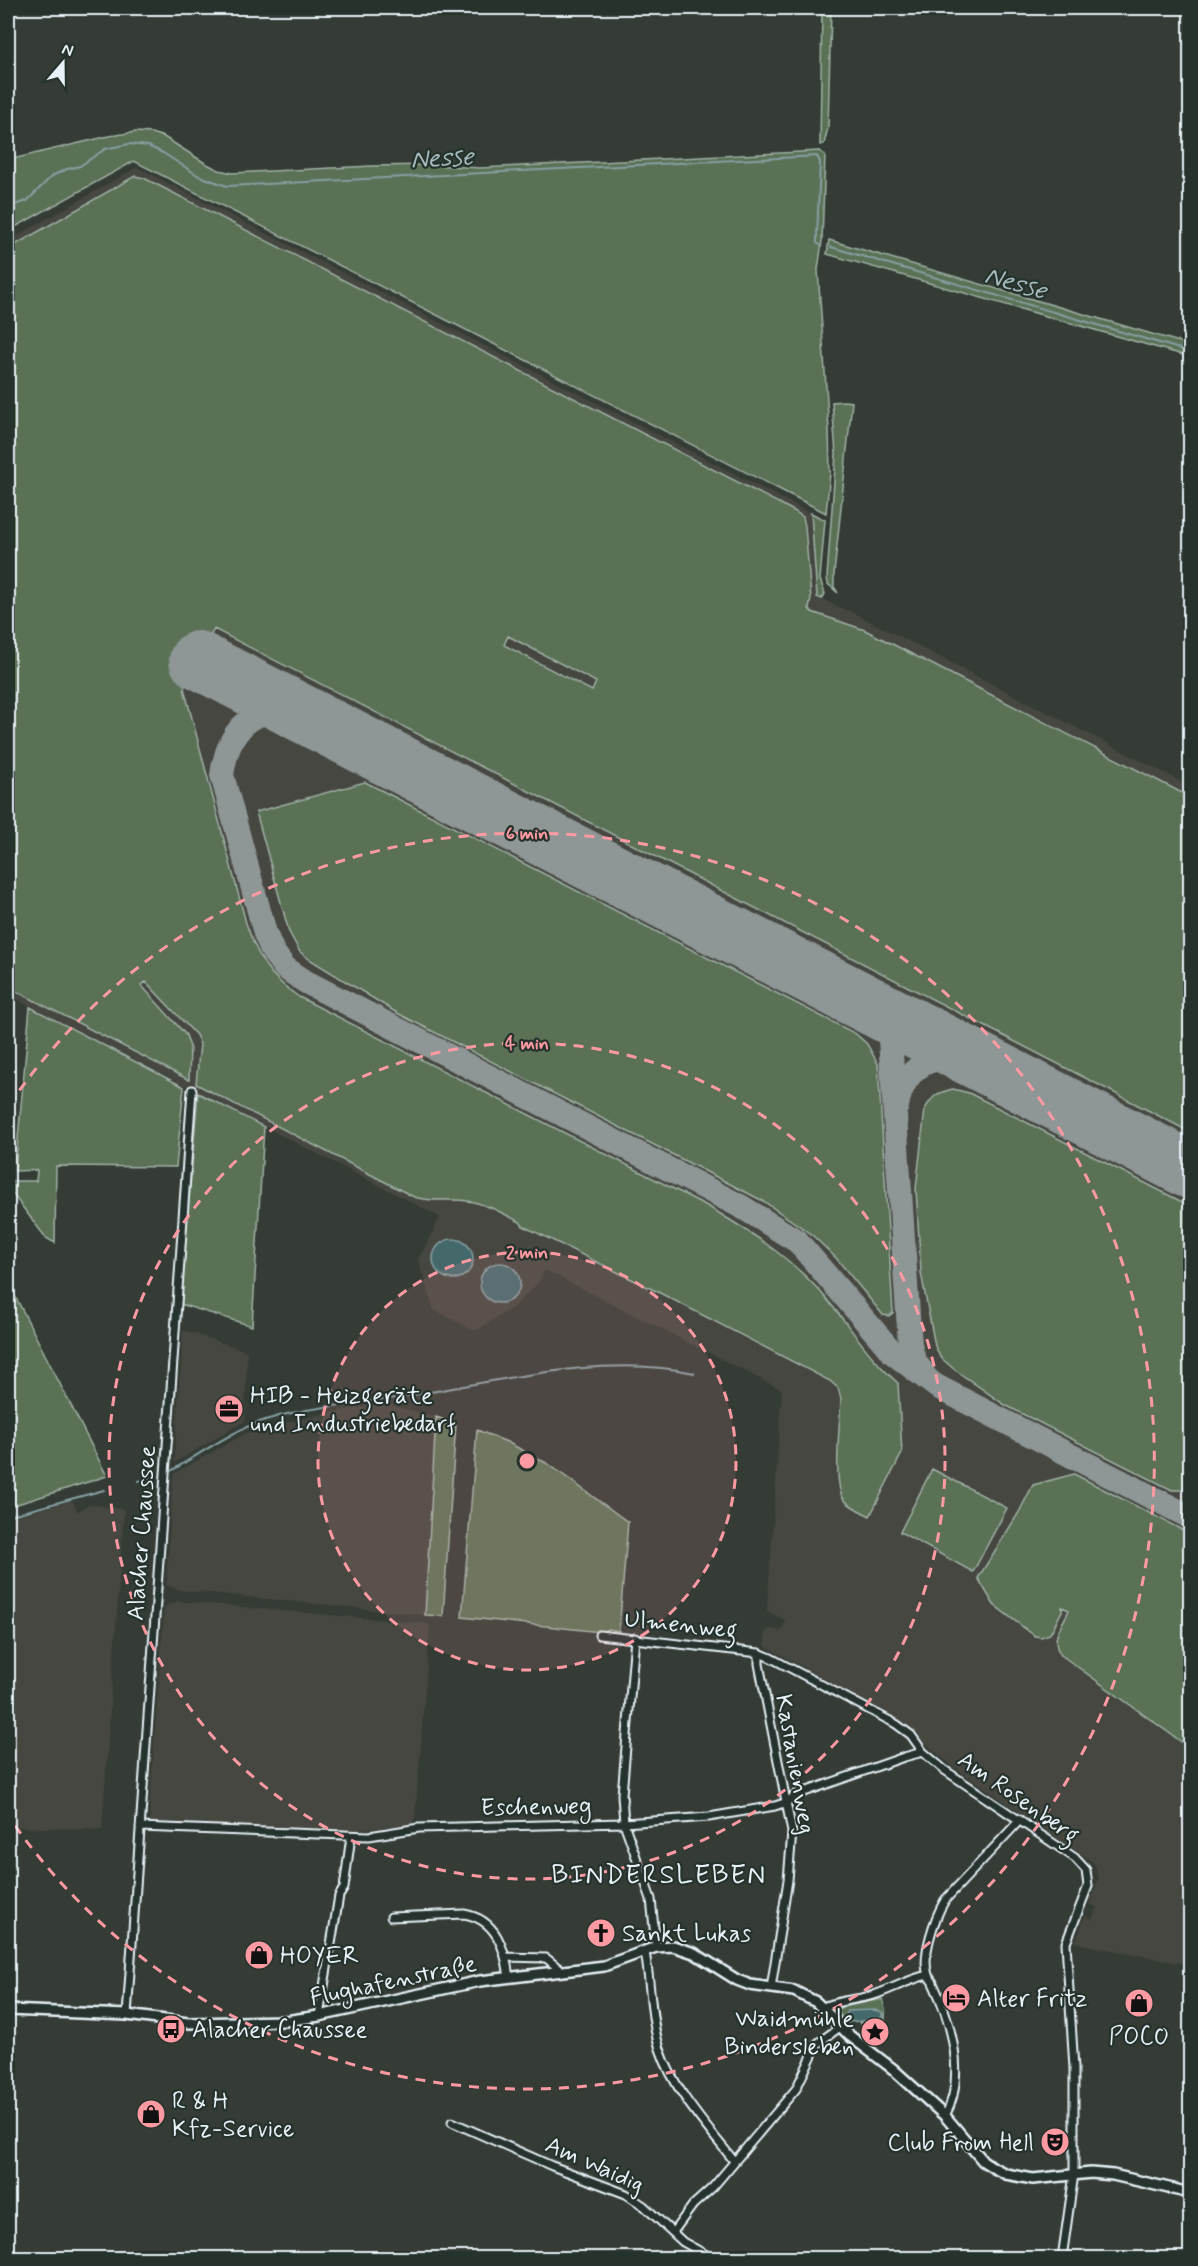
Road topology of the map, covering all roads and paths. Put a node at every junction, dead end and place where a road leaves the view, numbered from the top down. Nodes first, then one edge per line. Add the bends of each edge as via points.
1 (192, 1090) dead end
2 (598, 1635) dead end
3 (635, 1638) junction
4 (759, 1653) junction
5 (923, 1752) junction
6 (787, 1802) junction
7 (1020, 1820) junction
8 (624, 1823) junction
9 (140, 1827) junction
10 (351, 1836) junction
11 (391, 1917) dead end
12 (656, 1947) junction
13 (645, 1952) junction
14 (506, 1957) junction
15 (562, 1971) junction
16 (928, 1975) junction
17 (508, 1977) junction
18 (771, 1988) junction
19 (823, 2007) junction
20 (8, 2010) edge
21 (127, 2015) junction
22 (320, 2016) junction
23 (840, 2026) junction
24 (945, 2116) junction
25 (452, 2122) dead end
26 (734, 2161) junction
27 (1074, 2174) junction
28 (1191, 2193) edge
29 (673, 2232) junction
30 (712, 2259) edge
31 (1062, 2259) edge

1 - 9 street, Alacher Chaussee
2 - 3 street, Ulmenweg
3 - 4 street, Ulmenweg
3 - 8 street via 622,1795
4 - 5 street, Am Rosenberg via 896,1724 917,1741
4 - 6 street, Kastanienweg
5 - 6 street, Eschenweg via 796,1795
5 - 7 street, Am Rosenberg
6 - 8 street, Eschenweg via 709,1817
6 - 18 street, Kastanienweg via 792,1848
7 - 16 street via 945,1900 936,1915
7 - 27 street, Am Rosenberg via 1075,1858 1087,1873 1088,1886 1066,1943 1074,2068
8 - 10 street, Eschenweg via 420,1828
8 - 12 street via 651,1899
9 - 10 street, Eschenweg
9 - 21 street, Alacher Chaussee
10 - 22 street
11 - 14 street via 476,1916 492,1928
12 - 13 street, Flughafenstraße
12 - 18 street, Flughafenstraße via 680,1947 737,1980
13 - 15 street, Flughafenstraße via 604,1966
13 - 26 street via 660,2049 688,2101
14 - 15 street, Flughafenstraße via 546,1958
14 - 17 street
15 - 17 street, Flughafenstraße
16 - 19 street
16 - 24 street via 944,2013 954,2054 955,2085
17 - 22 street, Flughafenstraße
18 - 19 street, Flughafenstraße via 794,1991
19 - 23 street, Flughafenstraße
20 - 21 street, Flughafenstraße
21 - 22 street, Flughafenstraße via 198,2023 258,2023
23 - 24 street, Flughafenstraße
23 - 26 street via 818,2043 796,2089
24 - 27 street, Flughafenstraße via 984,2161 1006,2174 1033,2179
25 - 29 street, Am Waidig via 626,2194
26 - 29 street
27 - 28 street, Flughafenstraße via 1113,2175
27 - 31 street, Am Rosenberg
29 - 30 street, Am Waidig

